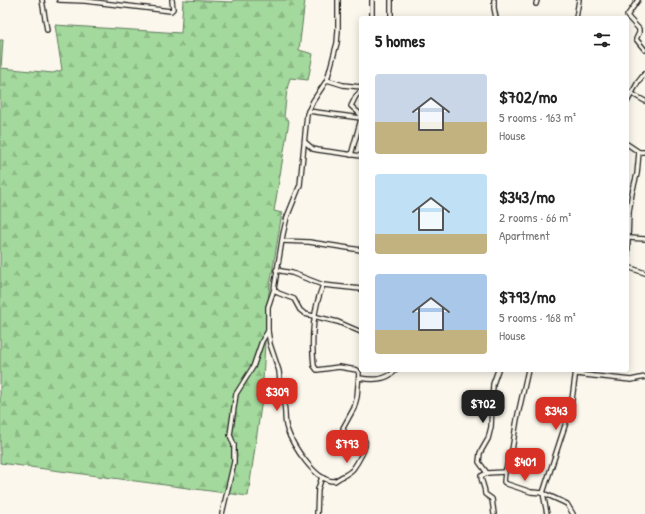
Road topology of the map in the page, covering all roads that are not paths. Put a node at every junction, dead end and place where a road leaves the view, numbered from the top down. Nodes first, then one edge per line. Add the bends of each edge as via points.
1 (42, 0) edge
2 (59, 0) edge
3 (172, 0) edge
4 (338, 0) edge
5 (372, 0) edge
6 (391, 0) edge
7 (494, 0) edge
8 (579, 0) edge
9 (638, 0) edge
10 (85, 1) edge
11 (372, 16) edge
12 (391, 16) edge
13 (496, 16) edge
14 (576, 16) edge
15 (627, 16) edge
16 (629, 18) edge
17 (47, 30) dead end
18 (645, 50) edge
19 (645, 73) edge
20 (327, 80) junction
21 (359, 87) edge
22 (359, 93) edge
23 (631, 94) junction
24 (629, 98) edge
25 (645, 101) edge
26 (308, 111) junction
27 (359, 113) edge
28 (359, 118) edge
29 (359, 125) edge
30 (304, 142) junction
31 (629, 145) edge
32 (639, 152) junction
33 (645, 152) edge
34 (351, 155) junction
35 (359, 156) edge
36 (629, 238) joint
37 (645, 240) edge
38 (282, 241) junction
39 (359, 250) edge
40 (629, 269) edge
41 (276, 270) junction
42 (645, 273) edge
43 (323, 285) junction
44 (274, 289) junction
45 (359, 289) edge
46 (315, 316) junction
47 (268, 331) junction
48 (359, 331) edge
49 (394, 372) edge
50 (497, 372) edge
51 (528, 372) edge
52 (576, 372) edge
53 (645, 377) edge
54 (359, 378) junction
55 (487, 472) junction
56 (505, 472) junction
57 (322, 477) junction
58 (543, 494) junction
59 (222, 514) edge
60 (317, 514) edge
61 (494, 514) edge
62 (547, 514) edge
63 (573, 514) edge

1 - 17 street
2 - 10 street
3 - 10 street via 171,11
4 - 20 street via 338,37
5 - 11 street
6 - 12 street
7 - 13 street
8 - 14 street
9 - 15 street
16 - 18 street via 639,29 636,40
19 - 23 street
20 - 21 street
20 - 26 street
22 - 27 street via 351,106
23 - 24 street
23 - 25 street
26 - 28 street
26 - 30 street
29 - 34 street
30 - 34 street via 313,149
30 - 38 street via 300,184 287,217
31 - 32 street
32 - 33 street
32 - 36 street via 629,212
34 - 35 street
36 - 37 street
38 - 39 street via 309,242
38 - 41 street
40 - 42 street
41 - 43 street via 292,273
41 - 44 street
43 - 45 street
43 - 46 street
44 - 46 street via 294,299 305,314
44 - 47 street via 268,307
46 - 48 street
46 - 54 street via 312,338 315,368 353,369 357,370
47 - 57 street via 278,366 278,394 285,407 287,430 308,465
47 - 59 street via 253,367 236,394 230,435 234,445 234,462
49 - 54 street via 379,379
50 - 55 street via 493,384 491,427 479,459
51 - 56 street
52 - 53 street via 631,380
52 - 58 street via 571,407
54 - 57 street via 354,408 343,428 348,436 364,439 366,446 348,473 332,482
55 - 56 street
55 - 61 street via 481,476 481,480 485,494 492,499
56 - 58 street via 504,482 507,484
57 - 60 street via 318,489
58 - 62 street
58 - 63 street via 567,504

